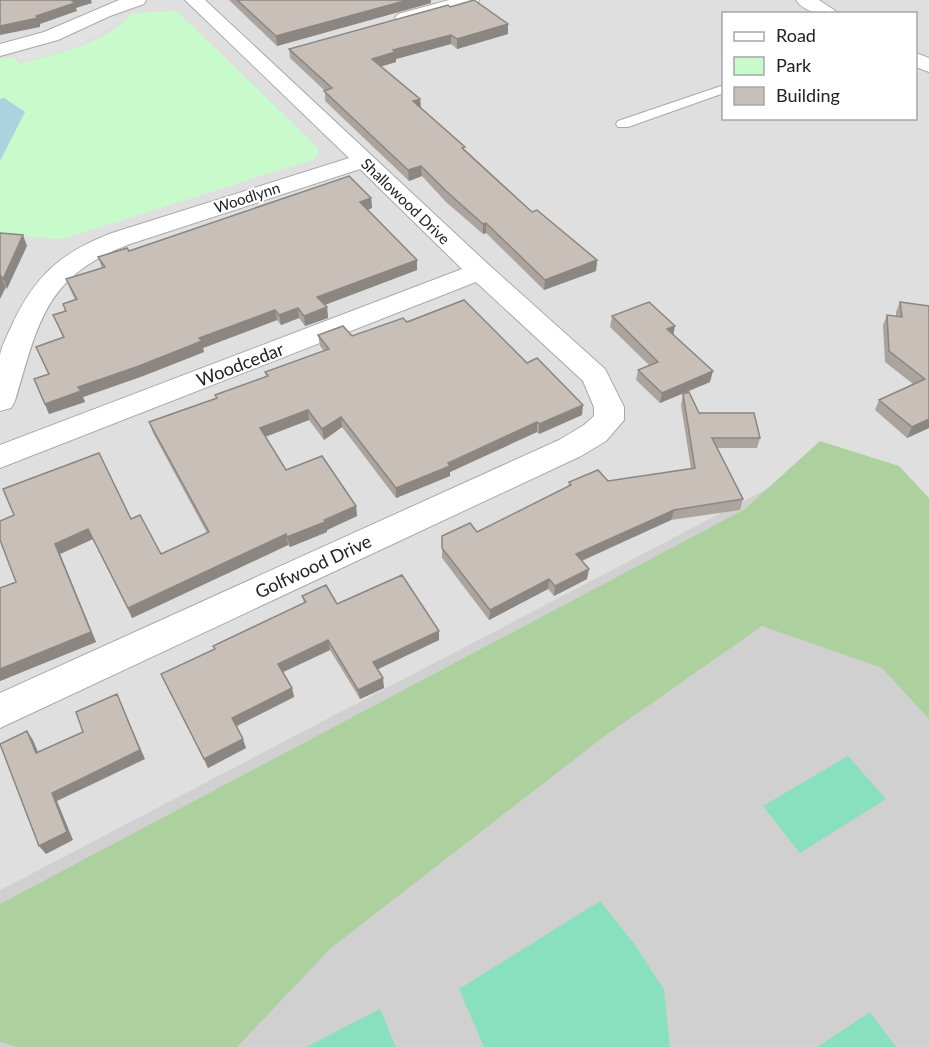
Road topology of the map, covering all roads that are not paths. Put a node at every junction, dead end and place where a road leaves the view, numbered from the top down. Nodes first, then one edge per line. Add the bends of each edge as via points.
1 (137, 0) edge
2 (194, 0) edge
3 (805, 0) edge
4 (464, 1) edge
5 (827, 12) edge
6 (384, 24) edge
7 (0, 50) edge
8 (722, 89) edge
9 (623, 124) dead end
10 (363, 160) junction
11 (480, 272) junction
12 (0, 402) edge
13 (609, 407) joint
14 (0, 457) edge
15 (0, 711) edge

1 - 7 street via 51,36
2 - 10 street, Shallowood Drive via 270,55
3 - 5 street
4 - 6 street
8 - 9 lane
10 - 11 street, Shallowood Drive
10 - 12 street, Woodlynn via 132,235 84,255 60,272 34,307
11 - 13 street, Shallowood Drive via 595,376
11 - 14 street, Woodcedar
13 - 15 street, Golfwood Drive via 609,420 595,434 570,448

